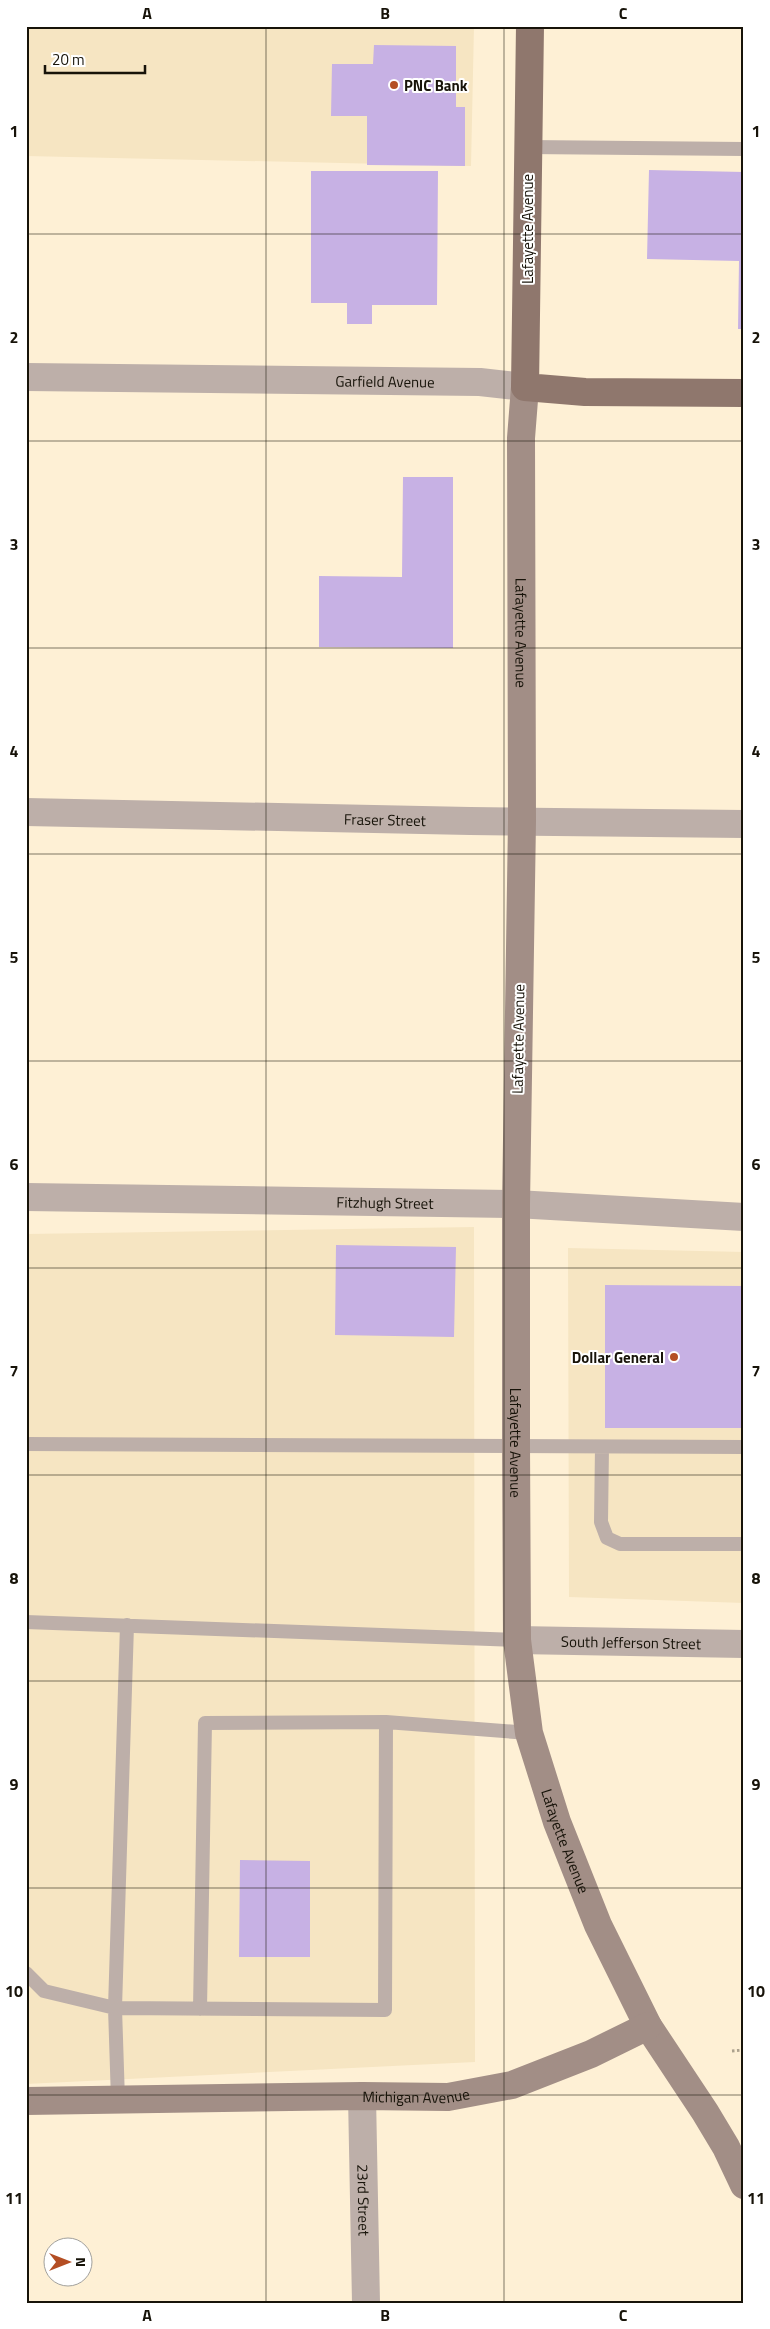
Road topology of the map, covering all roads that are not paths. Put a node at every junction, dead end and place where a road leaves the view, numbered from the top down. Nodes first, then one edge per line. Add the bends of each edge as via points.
1 (530, 26) edge
2 (527, 147) junction
3 (744, 148) edge
4 (26, 377) edge
5 (525, 387) junction
6 (744, 393) edge
7 (26, 812) edge
8 (522, 821) junction
9 (744, 824) edge
10 (26, 1197) edge
11 (516, 1204) junction
12 (744, 1217) edge
13 (26, 1444) edge
14 (516, 1446) junction
15 (602, 1446) junction
16 (744, 1447) edge
17 (744, 1544) edge
18 (26, 1622) edge
19 (127, 1625) junction
20 (518, 1640) junction
21 (744, 1644) edge
22 (386, 1722) junction
23 (529, 1733) junction
24 (26, 1973) edge
25 (115, 2008) junction
26 (200, 2008) junction
27 (648, 2026) junction
28 (362, 2096) junction
29 (118, 2100) junction
30 (26, 2101) edge
31 (744, 2185) edge
32 (366, 2303) edge

1 - 2 main road, Lafayette Avenue
2 - 3 lane
2 - 5 main road, Lafayette Avenue
4 - 5 street, Garfield Avenue via 480,382
5 - 6 main road, Garfield Avenue via 585,392
5 - 8 main road, Lafayette Avenue via 521,438
7 - 8 street, Fraser Street
8 - 9 street, Fraser Street
8 - 11 main road, Lafayette Avenue
10 - 11 street, Fitzhugh Street
11 - 12 street, Fitzhugh Street
11 - 14 main road, Lafayette Avenue
13 - 14 lane
14 - 15 lane
14 - 20 main road, Lafayette Avenue
15 - 16 lane
15 - 17 lane via 601,1522 607,1538 620,1544
18 - 19 lane
19 - 20 lane
19 - 25 lane
20 - 21 street, South Jefferson Street
20 - 23 main road, Lafayette Avenue
22 - 23 lane
22 - 26 lane via 205,1723
22 - 26 lane via 384,2010
23 - 27 main road, Lafayette Avenue via 557,1822 598,1925
24 - 25 lane via 44,1991
25 - 26 lane
25 - 29 lane
27 - 28 main road, Michigan Avenue via 591,2054 512,2085 448,2097
27 - 31 main road via 706,2112
28 - 29 main road, Michigan Avenue
28 - 32 street, 23rd Street
29 - 30 main road, Michigan Avenue

